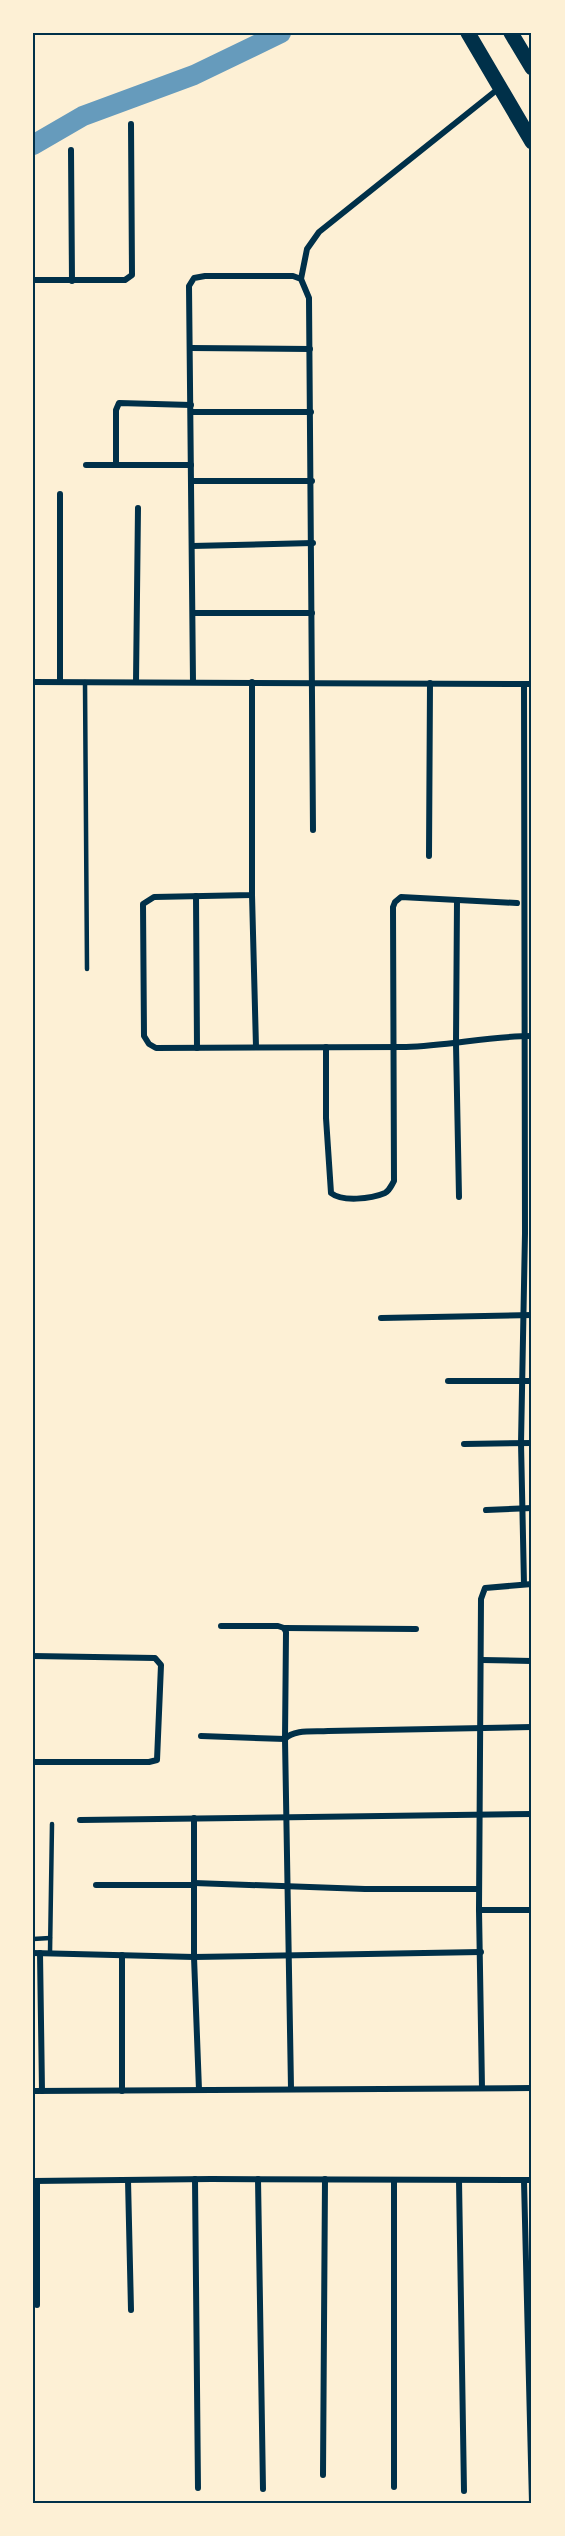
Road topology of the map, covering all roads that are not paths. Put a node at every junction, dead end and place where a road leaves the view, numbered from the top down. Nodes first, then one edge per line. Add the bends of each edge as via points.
1 (468, 33) edge
2 (511, 33) edge
3 (531, 63) edge
4 (499, 88) junction
5 (131, 124) dead end
6 (532, 142) edge
7 (71, 150) dead end
8 (301, 279) junction
9 (33, 280) edge
10 (72, 281) junction
11 (190, 348) junction
12 (310, 349) junction
13 (191, 408) junction
14 (311, 412) junction
15 (86, 465) dead end
16 (116, 465) junction
17 (191, 465) junction
18 (191, 481) junction
19 (312, 481) junction
20 (60, 494) dead end
21 (138, 508) dead end
22 (313, 543) junction
23 (192, 546) junction
24 (193, 613) junction
25 (312, 613) junction
26 (33, 682) edge
27 (60, 682) junction
28 (85, 682) junction
29 (136, 682) junction
30 (193, 682) junction
31 (252, 682) junction
32 (313, 682) junction
33 (430, 683) junction
34 (524, 684) junction
35 (532, 684) edge
36 (314, 830) dead end
37 (529, 835) edge
38 (429, 856) dead end
39 (252, 895) junction
40 (196, 896) junction
41 (457, 900) junction
42 (517, 903) dead end
43 (529, 908) edge
44 (529, 968) edge
45 (87, 969) dead end
46 (529, 1036) edge
47 (456, 1044) junction
48 (256, 1047) junction
49 (326, 1047) junction
50 (394, 1047) junction
51 (197, 1048) junction
52 (529, 1101) edge
53 (528, 1167) edge
54 (459, 1197) dead end
55 (528, 1233) edge
56 (532, 1315) edge
57 (522, 1316) junction
58 (381, 1318) dead end
59 (448, 1381) dead end
60 (521, 1381) junction
61 (532, 1381) edge
62 (521, 1443) junction
63 (532, 1443) edge
64 (464, 1444) dead end
65 (522, 1508) junction
66 (532, 1508) edge
67 (486, 1510) dead end
68 (524, 1584) junction
69 (532, 1584) edge
70 (221, 1626) dead end
71 (284, 1628) junction
72 (416, 1629) dead end
73 (33, 1656) edge
74 (482, 1660) junction
75 (532, 1660) edge
76 (532, 1727) edge
77 (481, 1729) junction
78 (201, 1736) dead end
79 (285, 1739) junction
80 (33, 1762) edge
81 (532, 1814) edge
82 (480, 1815) junction
83 (285, 1816) junction
84 (194, 1818) junction
85 (80, 1820) dead end
86 (52, 1824) dead end
87 (194, 1884) junction
88 (96, 1886) dead end
89 (288, 1886) junction
90 (479, 1888) junction
91 (479, 1910) junction
92 (532, 1910) edge
93 (50, 1938) junction
94 (33, 1939) edge
95 (481, 1952) junction
96 (36, 1953) edge
97 (50, 1953) junction
98 (122, 1955) junction
99 (290, 1955) junction
100 (194, 1957) junction
101 (291, 2088) junction
102 (482, 2088) junction
103 (532, 2088) edge
104 (199, 2090) junction
105 (33, 2091) edge
106 (42, 2091) junction
107 (122, 2091) junction
108 (195, 2179) junction
109 (258, 2179) junction
110 (128, 2180) junction
111 (325, 2180) junction
112 (394, 2180) junction
113 (459, 2180) junction
114 (35, 2181) edge
115 (524, 2181) junction
116 (532, 2181) edge
117 (37, 2305) dead end
118 (131, 2310) dead end
119 (323, 2475) dead end
120 (394, 2487) dead end
121 (198, 2488) dead end
122 (262, 2489) dead end
123 (464, 2491) dead end
124 (532, 2503) edge

1 - 4 main road
2 - 3 main road
4 - 6 main road
4 - 8 street via 319,232 307,249
5 - 10 street via 132,275 125,280
7 - 10 street
8 - 11 street via 194,278 189,286
8 - 12 street via 309,298
9 - 10 street
11 - 12 street
11 - 13 street
12 - 14 street
13 - 14 street
13 - 16 street via 119,403
13 - 17 street
14 - 19 street
15 - 16 street
16 - 17 street
17 - 18 street
18 - 19 street
18 - 23 street
19 - 22 street
20 - 27 street
21 - 29 street
22 - 23 street
22 - 25 street
23 - 24 street
24 - 25 street
24 - 30 street
25 - 32 street
26 - 27 street
27 - 28 street
28 - 29 street
28 - 45 lane
29 - 30 street
30 - 31 street
31 - 32 street
31 - 39 street
32 - 33 street
32 - 36 street
33 - 34 street
33 - 38 street
34 - 35 street
34 - 37 street
37 - 43 street
39 - 40 street
39 - 48 street
40 - 51 street
40 - 51 street via 149,898 142,908 144,1036 156,1048
41 - 42 street
41 - 47 street
41 - 50 street via 401,897 395,902
43 - 44 street
44 - 46 street
46 - 47 street
46 - 52 street
47 - 50 street
47 - 54 street
48 - 49 street
48 - 51 street
49 - 50 street
49 - 50 street via 329,1187 331,1193 344,1199 384,1193 394,1181
52 - 53 street
53 - 55 street
55 - 57 street
56 - 57 street
57 - 58 street
57 - 60 street
59 - 60 street
60 - 61 street
60 - 62 street
62 - 63 street
62 - 64 street
62 - 65 street
65 - 66 street
65 - 67 street
65 - 68 street
68 - 69 street
68 - 74 street via 492,1586 482,1593
70 - 71 street
71 - 72 street
71 - 79 street
73 - 80 street via 155,1658 161,1665 158,1760
74 - 75 street
74 - 77 street
76 - 77 street
77 - 79 street via 328,1731 290,1734
77 - 82 street
78 - 79 street
79 - 83 street
81 - 82 street
82 - 83 street
82 - 90 street
83 - 84 street
83 - 89 street
84 - 85 street
84 - 87 street
86 - 93 lane
87 - 88 street
87 - 89 street
87 - 100 street
89 - 90 street
89 - 99 street
90 - 91 street
91 - 92 street
91 - 95 street
93 - 94 lane
93 - 97 lane
95 - 99 street
95 - 102 street
96 - 97 street
96 - 106 street
97 - 98 street
98 - 100 street
98 - 107 street
99 - 100 street
99 - 101 street
100 - 104 street
101 - 102 street
101 - 104 street
102 - 103 street
104 - 107 street
105 - 106 street
106 - 107 street
108 - 109 street
108 - 110 street
108 - 121 street
109 - 111 street
109 - 122 street
110 - 114 street
110 - 118 street
111 - 112 street
111 - 119 street
112 - 113 street
112 - 120 street
113 - 115 street
113 - 123 street
114 - 117 street
115 - 116 street
115 - 124 street

